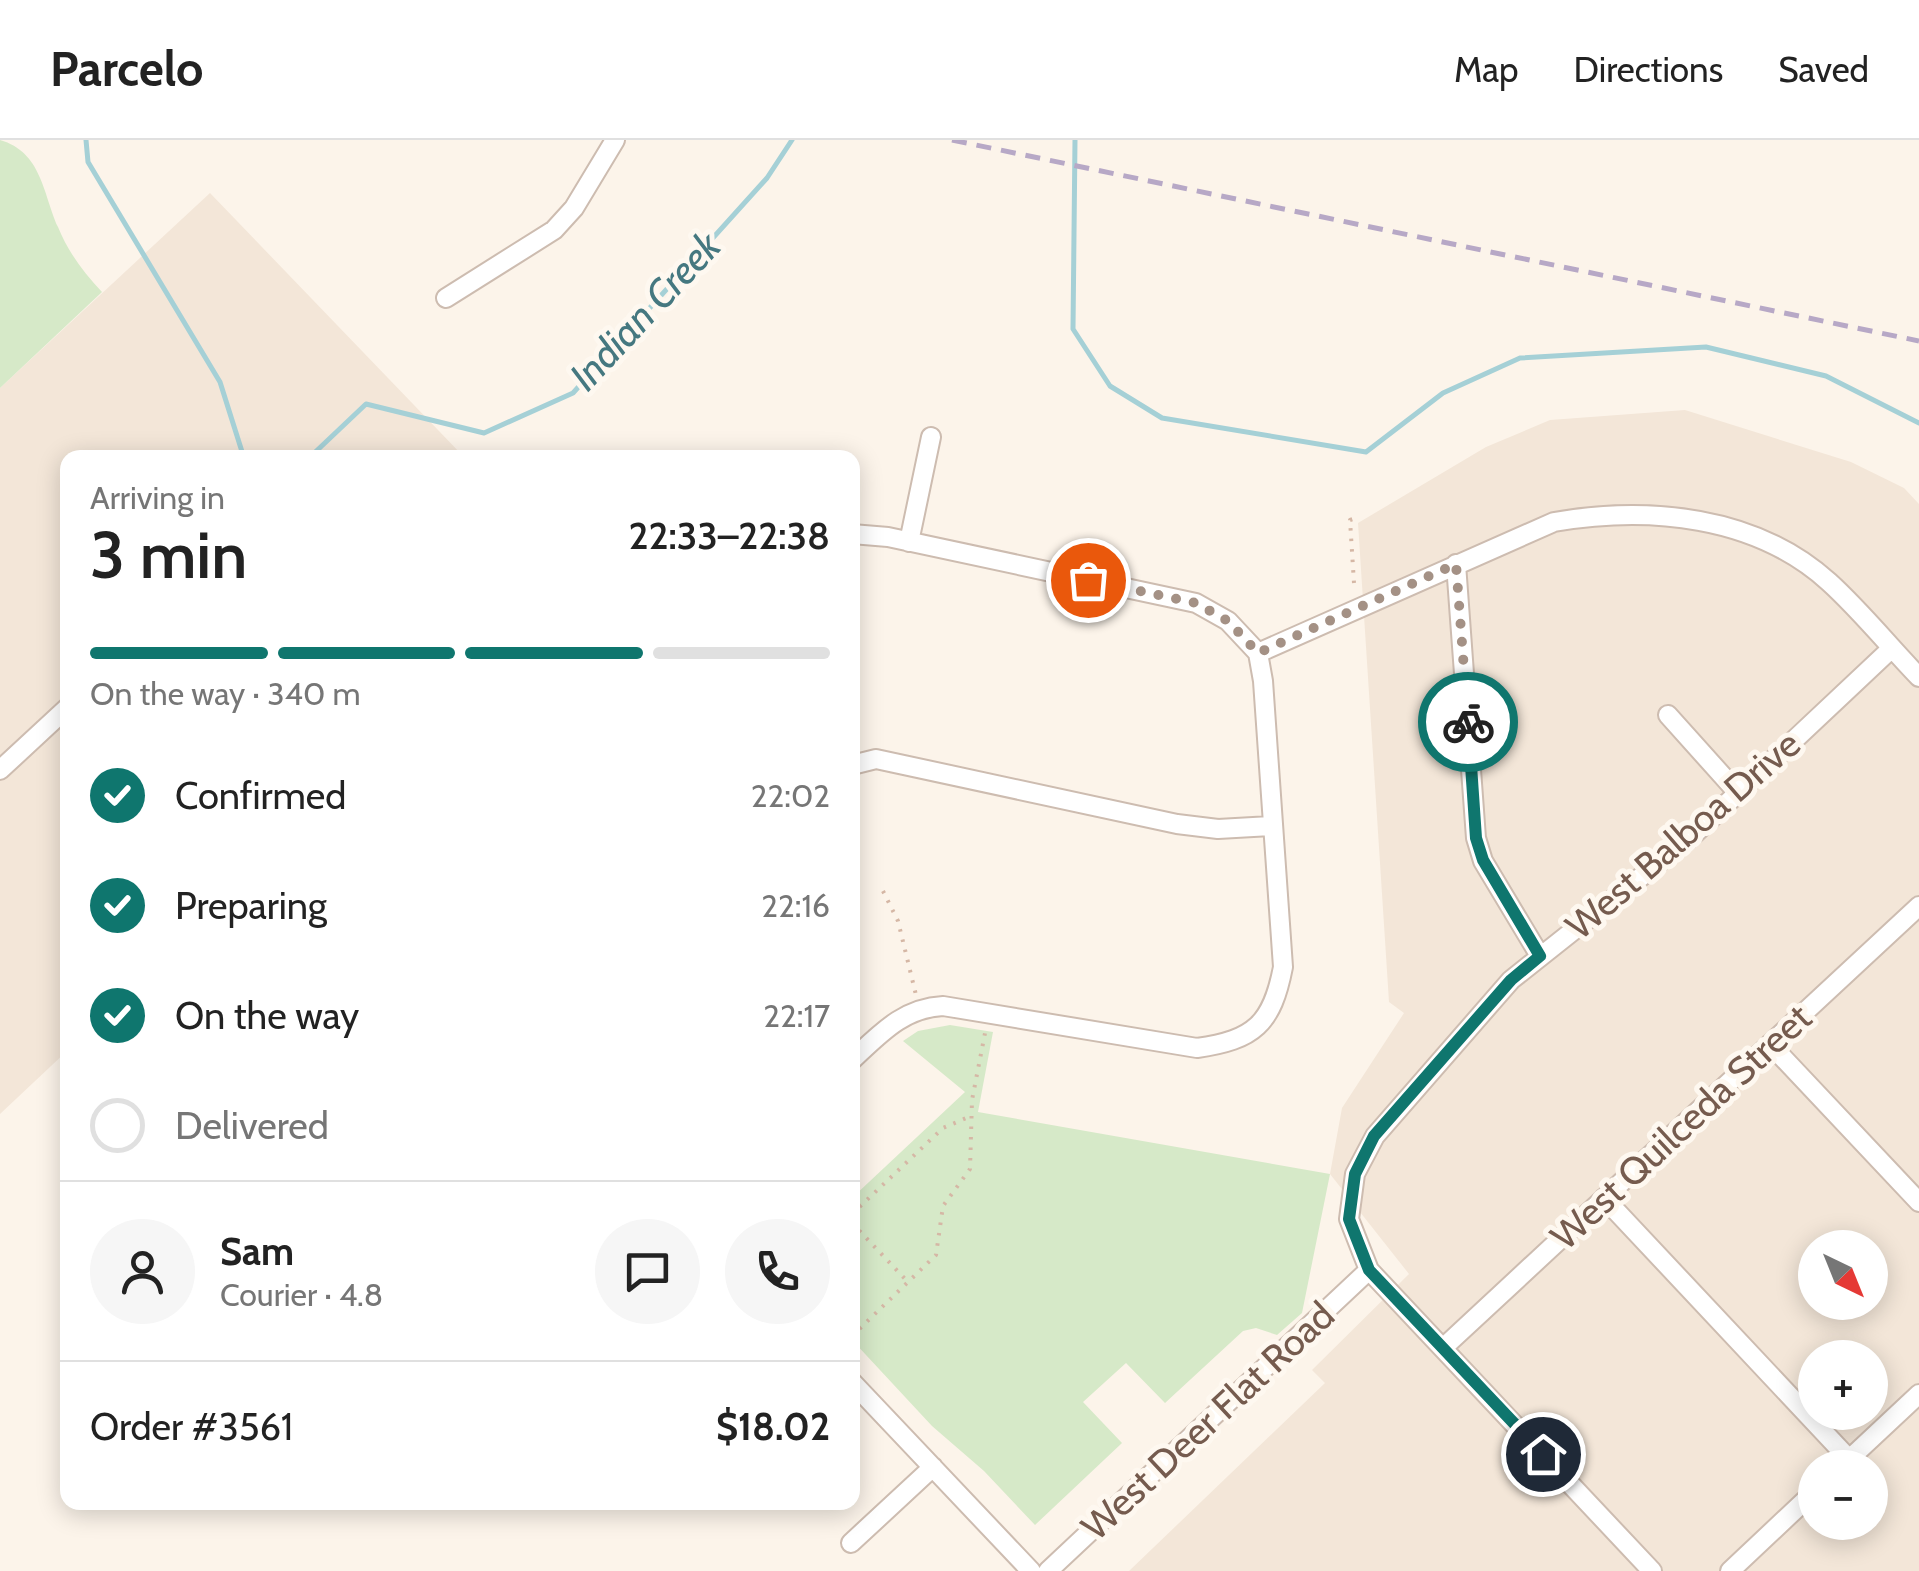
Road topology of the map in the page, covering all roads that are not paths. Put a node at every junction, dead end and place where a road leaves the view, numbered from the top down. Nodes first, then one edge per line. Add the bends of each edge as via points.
1 (615, 140) edge
2 (446, 298) dead end
3 (932, 438) dead end
4 (860, 535) edge
5 (908, 542) junction
6 (1456, 564) junction
7 (1892, 648) junction
8 (1258, 653) junction
9 (1919, 677) edge
10 (60, 714) edge
11 (1668, 715) dead end
12 (860, 763) edge
13 (0, 770) edge
14 (1738, 793) junction
15 (1271, 826) junction
16 (1919, 906) edge
17 (1540, 956) junction
18 (1770, 1044) junction
19 (860, 1053) edge
20 (1604, 1198) junction
21 (1919, 1202) edge
22 (1369, 1270) junction
23 (1444, 1348) junction
24 (860, 1390) edge
25 (1919, 1394) edge
26 (1833, 1450) edge
27 (1859, 1450) edge
28 (933, 1467) junction
29 (1798, 1507) edge
30 (851, 1543) dead end
31 (1031, 1571) edge
32 (1048, 1571) edge
33 (1652, 1571) edge
34 (1730, 1571) edge

1 - 2 street via 554,230
3 - 5 street
4 - 5 street
5 - 8 street via 1196,603 1228,621
6 - 7 street via 1568,519 1703,521 1792,553 1830,582
6 - 8 street
6 - 17 street via 1476,838
7 - 9 street
7 - 14 street, West Balboa Drive
8 - 15 street
10 - 13 street
11 - 14 street
12 - 15 street via 876,759 1177,824
14 - 17 street, West Balboa Drive
15 - 19 street via 1283,967 1277,1000 1252,1032 1197,1048 962,1007 920,1008
16 - 18 street, West Quilceda Street
17 - 22 street, West Balboa Drive via 1511,980 1374,1136 1355,1174 1349,1219
18 - 20 street, West Quilceda Street
18 - 21 street
20 - 23 street, West Quilceda Street
20 - 26 street
22 - 23 street
22 - 32 street, West Deer Flat Road
23 - 33 street
24 - 28 street
25 - 27 street
28 - 30 street
28 - 31 street
29 - 34 street

